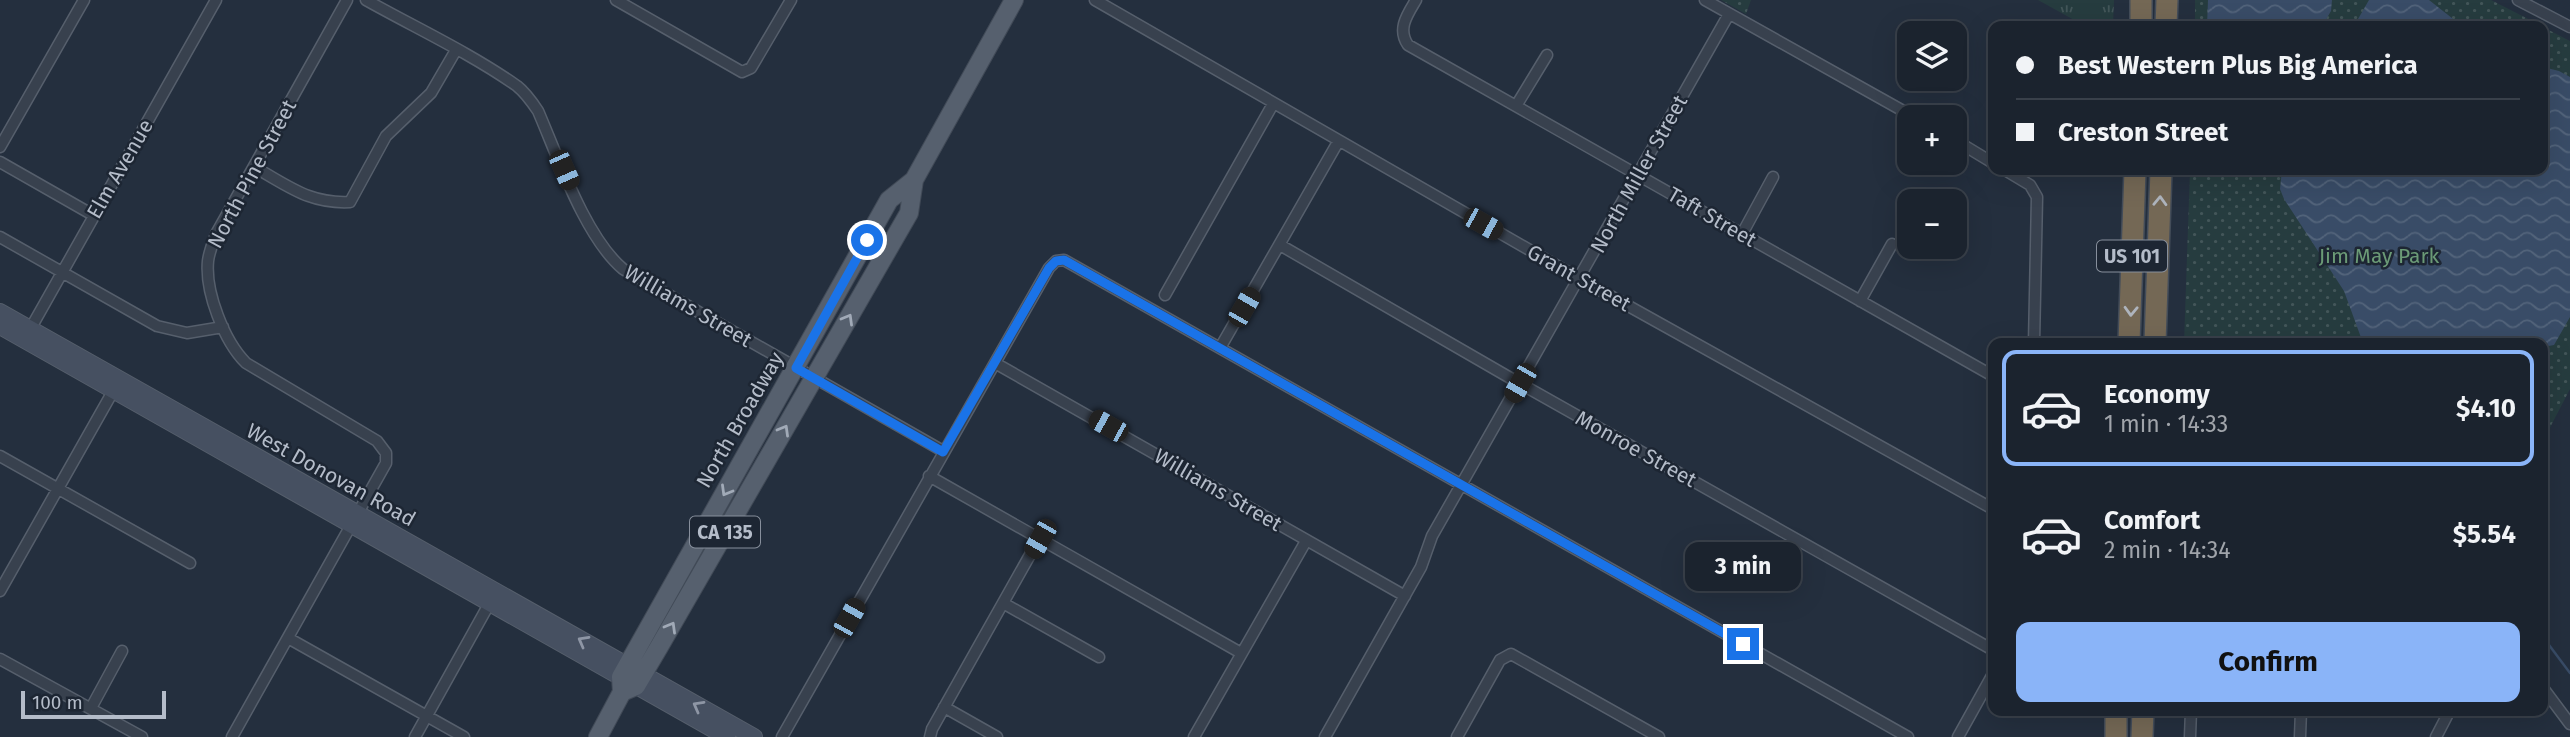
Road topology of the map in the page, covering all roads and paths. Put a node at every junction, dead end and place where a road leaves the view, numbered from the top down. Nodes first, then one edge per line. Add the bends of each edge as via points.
1 (83, 0) edge
2 (216, 0) edge
3 (347, 0) edge
4 (366, 0) edge
5 (616, 0) edge
6 (791, 0) edge
7 (1014, 0) edge
8 (1095, 0) edge
9 (1416, 0) edge
10 (1705, 0) edge
11 (2141, 0) edge
12 (2167, 0) edge
13 (2518, 0) edge
14 (1729, 14) junction
15 (2141, 21) edge
16 (2166, 21) edge
17 (2570, 27) edge
18 (456, 50) junction
19 (1547, 55) dead end
20 (1273, 104) junction
21 (1516, 106) junction
22 (1897, 108) edge
23 (1338, 142) junction
24 (0, 147) edge
25 (1967, 148) edge
26 (1988, 160) edge
27 (0, 162) edge
28 (254, 167) junction
29 (1639, 175) junction
30 (2013, 175) edge
31 (2136, 175) edge
32 (2161, 175) edge
33 (1773, 177) dead end
34 (914, 180) junction
35 (93, 215) junction
36 (1742, 234) junction
37 (0, 237) edge
38 (1892, 244) dead end
39 (1280, 245) junction
40 (62, 272) junction
41 (1580, 279) junction
42 (1165, 295) dead end
43 (1860, 301) junction
44 (0, 312) edge
45 (0, 326) edge
46 (223, 327) junction
47 (27, 335) junction
48 (2034, 338) edge
49 (2129, 338) edge
50 (2155, 338) edge
51 (1220, 348) junction
52 (995, 363) junction
53 (796, 368) junction
54 (1988, 373) edge
55 (813, 378) junction
56 (1520, 383) junction
57 (117, 385) junction
58 (943, 452) junction
59 (0, 456) edge
60 (929, 476) junction
61 (1460, 485) junction
62 (58, 488) junction
63 (1988, 506) edge
64 (355, 519) junction
65 (1040, 539) junction
66 (1306, 541) junction
67 (190, 563) dead end
68 (0, 591) edge
69 (1405, 596) junction
70 (493, 597) junction
71 (1003, 603) junction
72 (288, 638) junction
73 (1988, 647) edge
74 (122, 651) dead end
75 (1241, 653) junction
76 (1099, 657) dead end
77 (0, 659) edge
78 (630, 679) junction
79 (1988, 683) edge
80 (2548, 695) edge
81 (91, 708) junction
82 (944, 708) junction
83 (427, 716) junction
84 (2116, 716) edge
85 (2143, 716) edge
86 (2191, 716) edge
87 (2301, 716) edge
88 (2447, 716) edge
89 (2570, 724) edge
90 (142, 737) edge
91 (232, 737) edge
92 (415, 737) edge
93 (464, 737) edge
94 (598, 737) edge
95 (727, 737) edge
96 (754, 737) edge
97 (782, 737) edge
98 (930, 737) edge
99 (997, 737) edge
100 (1194, 737) edge
101 (1325, 737) edge
102 (1457, 737) edge
103 (1659, 737) edge
104 (1908, 737) edge
105 (1958, 737) edge
106 (2116, 737) edge
107 (2142, 737) edge
108 (2190, 737) edge
109 (2300, 737) edge
110 (2435, 737) edge

1 - 24 street
2 - 35 street, Elm Avenue
3 - 28 street, North Pine Street
4 - 18 street, Williams Street
5 - 6 street via 742,72 747,71
7 - 34 main road, North Broadway / CA 135
8 - 20 street, Grant Street
9 - 21 street, Taft Street via 1402,31 1408,45
10 - 14 street
11 - 15 highway
12 - 16 highway
13 - 17 street
14 - 22 street
14 - 29 street, North Miller Street
18 - 28 street via 431,93 386,136 350,202 311,199
18 - 53 street, Williams Street via 530,98 591,230 617,264
19 - 21 street
20 - 23 street, Grant Street
20 - 42 street
21 - 29 street, Taft Street
23 - 39 street
23 - 41 street, Grant Street
25 - 26 street
27 - 35 street
28 - 46 street, North Pine Street via 216,234 208,261
29 - 36 street, Taft Street
29 - 41 street, North Miller Street
30 - 48 street via 2030,185 2037,197
31 -> 49 highway, US 101
50 -> 32 highway, US 101
33 - 36 street
34 - 53 main road, North Broadway / CA 135 via 889,200
55 -> 34 main road, North Broadway / CA 135 via 909,213
35 - 40 street, Elm Avenue
36 - 43 street, Taft Street
37 - 40 street
38 - 43 street
39 - 51 street
39 - 56 street, Monroe Street
40 - 46 street via 172,331
40 - 47 street, Elm Avenue
41 - 56 street, North Miller Street
41 - 63 street, Grant Street
43 - 54 street, Taft Street
44 - 47 main road, West Donovan Road
45 - 47 main road, West Donovan Road
46 - 64 street, North Pine Street via 246,363 384,447 386,463
47 - 57 main road, West Donovan Road
51 - 52 street via 1068,262 1056,261
51 - 61 street
52 - 58 street
52 - 66 street, Williams Street
53 - 55 street, Williams Street
53 -> 78 main road, North Broadway / CA 135
55 - 58 street, Williams Street
78 -> 55 main road, North Broadway / CA 135
56 - 61 street, North Miller Street
56 - 73 street, Monroe Street
57 - 62 street
57 - 64 main road, West Donovan Road
58 - 60 street
59 - 62 street
60 - 65 street
60 - 97 street
61 - 69 street, North Miller Street
61 - 104 street
62 - 67 street
62 - 68 street
64 - 70 main road, West Donovan Road
64 - 72 street, North Pine Street
65 - 71 street
65 - 75 street
66 - 69 street, Williams Street
66 - 75 street
69 - 101 street, North Miller Street
70 - 78 main road, West Donovan Road
70 - 83 street
71 - 76 street
71 - 82 street
72 - 83 street
72 - 91 street, North Pine Street
74 - 81 street
75 - 100 street
77 - 81 street
78 - 94 main road, North Broadway / CA 135
78 - 95 main road
96 -> 78 main road
79 - 105 street
80 - 89 street
81 - 90 street
82 - 98 street
82 - 99 street
83 - 92 street
83 - 93 street
84 - 106 highway
85 - 107 highway
86 - 108 street
87 - 109 street
88 - 110 street
102 - 103 street via 1500,660 1511,654

